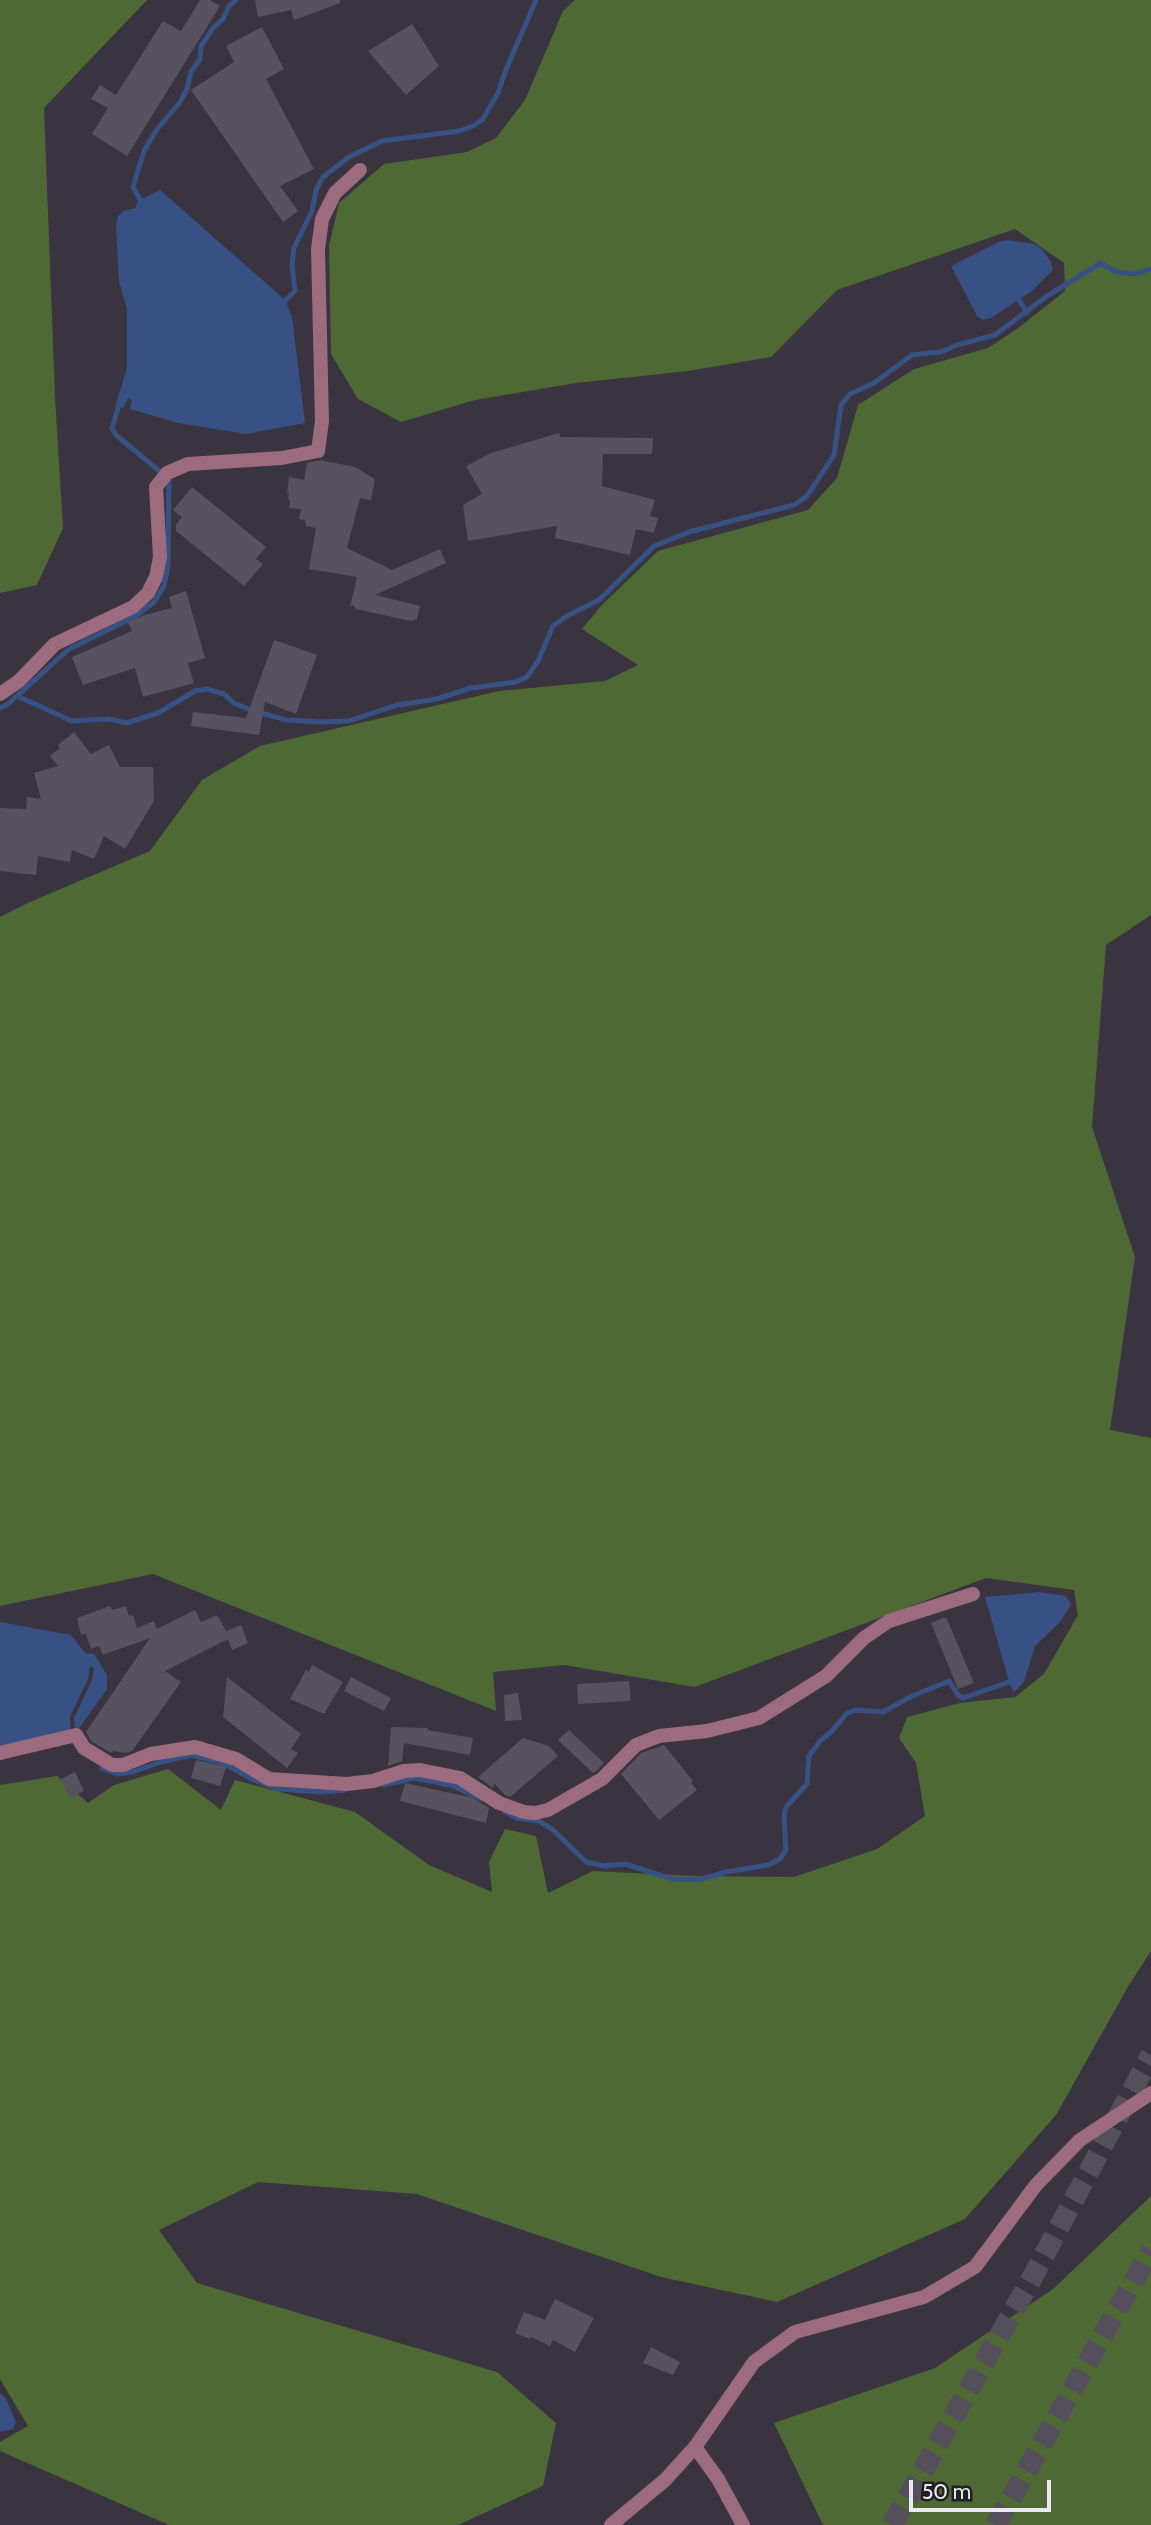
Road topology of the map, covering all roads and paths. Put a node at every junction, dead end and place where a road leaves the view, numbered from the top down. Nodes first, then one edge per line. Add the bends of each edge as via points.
1 (360, 170) dead end
2 (0, 694) edge
3 (973, 1594) dead end
4 (0, 1753) edge
5 (1151, 2093) edge
6 (695, 2447) junction
7 (611, 2525) edge
8 (743, 2525) edge

1 - 2 street via 335,193 322,219 319,239 322,421 318,451 188,464 163,477 156,487 160,557 148,593 133,607 55,644
3 - 4 street via 889,1621 864,1637 827,1676 759,1718 707,1731 659,1736 636,1745 602,1779 535,1813 499,1802 460,1778 420,1770 347,1784 270,1779 236,1759 195,1747 112,1765 84,1748 76,1735
5 - 6 street via 1080,2140 1036,2185 975,2267 924,2297 795,2332 754,2362
6 - 7 street via 665,2480
6 - 8 street

